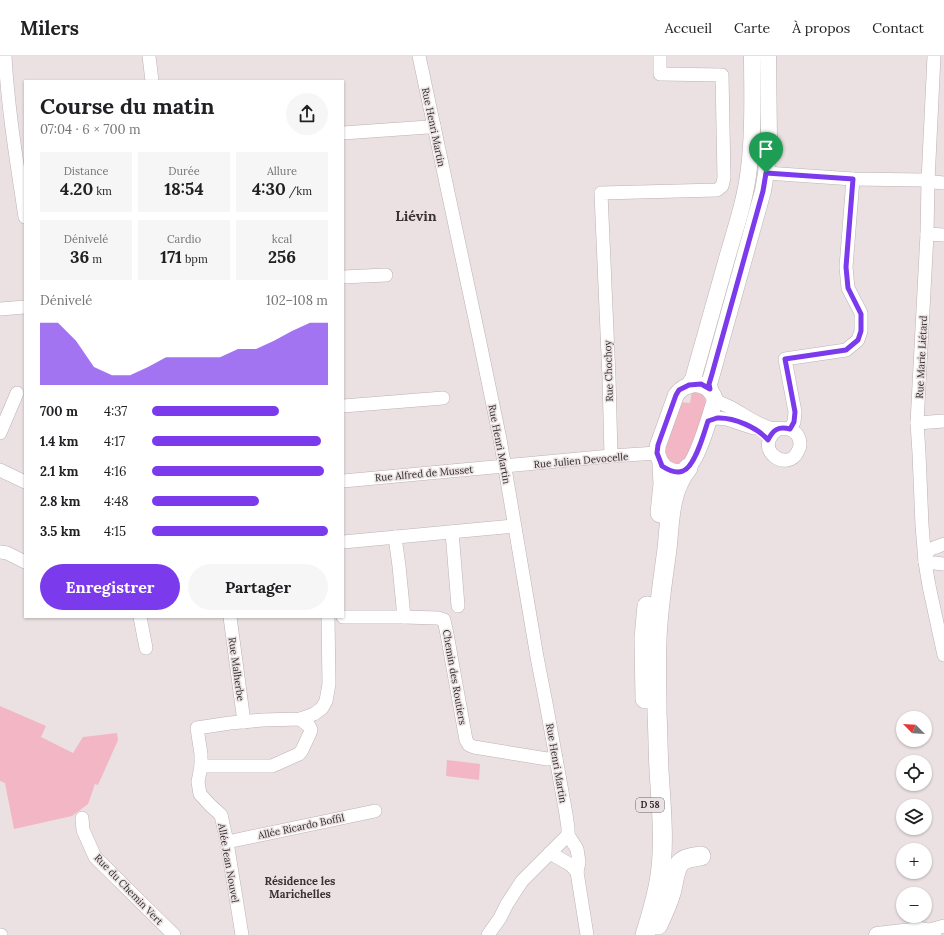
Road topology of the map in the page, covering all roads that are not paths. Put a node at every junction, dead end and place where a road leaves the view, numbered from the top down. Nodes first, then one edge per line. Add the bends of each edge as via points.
1 (5, 56) edge
2 (149, 56) edge
3 (419, 56) edge
4 (660, 56) edge
5 (752, 56) edge
6 (768, 56) edge
7 (934, 56) edge
8 (152, 80) edge
9 (434, 125) junction
10 (344, 133) edge
11 (766, 173) junction
12 (853, 179) junction
13 (928, 181) junction
14 (944, 183) edge
15 (24, 209) edge
16 (927, 234) junction
17 (944, 235) edge
18 (386, 275) dead end
19 (344, 276) edge
20 (24, 308) edge
21 (0, 309) edge
22 (689, 385) junction
23 (17, 393) dead end
24 (712, 395) junction
25 (443, 398) dead end
26 (344, 406) edge
27 (708, 421) junction
28 (944, 421) edge
29 (917, 423) junction
30 (784, 429) junction
31 (0, 433) edge
32 (768, 440) junction
33 (611, 456) junction
34 (659, 460) junction
35 (505, 466) junction
36 (688, 468) junction
37 (0, 470) edge
38 (344, 481) edge
39 (24, 482) edge
40 (514, 526) junction
41 (452, 532) junction
42 (395, 537) junction
43 (344, 542) edge
44 (944, 544) edge
45 (0, 552) edge
46 (925, 558) junction
47 (24, 562) edge
48 (944, 564) edge
49 (458, 606) dead end
50 (344, 617) edge
51 (404, 617) junction
52 (140, 618) edge
53 (230, 618) edge
54 (328, 618) edge
55 (146, 648) dead end
56 (944, 655) edge
57 (300, 719) junction
58 (244, 722) junction
59 (556, 758) junction
60 (201, 766) junction
61 (375, 811) dead end
62 (82, 818) dead end
63 (568, 835) junction
64 (227, 842) junction
65 (550, 853) junction
66 (701, 856) dead end
67 (577, 872) junction
68 (500, 918) junction
69 (944, 926) edge
70 (930, 933) edge
71 (174, 935) edge
72 (242, 935) edge
73 (488, 935) edge
74 (496, 935) edge
75 (588, 935) edge
76 (634, 935) edge
77 (645, 935) edge
78 (653, 935) edge
79 (877, 935) edge

1 - 15 street
2 - 8 street
3 - 9 street, Rue Henri Martin
4 - 33 street, Rue Chochoy via 660,74 722,75 724,178 722,186 717,190 600,193
5 - 22 main road via 752,138 745,193
6 - 11 main road via 769,138
7 - 13 street, Rue Marie Liétard
9 - 10 street
9 - 35 street, Rue Henri Martin
11 - 12 street
11 - 24 main road via 709,384
12 - 13 street
12 - 30 street via 846,267 848,288 861,314 861,331 858,340 846,350 785,359 795,412 794,422
13 - 14 street
13 - 16 street, Rue Marie Liétard
16 - 17 street
16 - 29 street, Rue Marie Liétard
18 - 19 street
20 - 21 street
22 - 24 main road via 701,384
22 - 34 main road via 679,390 676,395 658,445
23 - 31 street
24 - 27 main road
24 - 30 street via 763,426
25 - 26 street
27 - 32 street via 727,418 752,426
27 - 36 main road
28 - 29 street
29 - 46 street, Rue Marie Liétard
30 - 32 street via 772,434
30 - 32 street via 795,432 800,443 796,454 789,460 778,459 772,455
33 - 34 street, Rue Julien Devocelle
33 - 35 street, Rue Julien Devocelle
34 - 36 main road via 674,472 682,472
34 - 76 highway, D 58 via 663,484 644,638 649,849 646,883
35 - 38 street, Rue Alfred de Musset
35 - 40 street, Rue Henri Martin
36 - 77 highway, D 58 via 681,476 672,505 661,591 657,686 662,840 658,883
37 - 39 street
40 - 41 street
40 - 59 street, Rue Henri Martin
41 - 42 street
41 - 49 street
42 - 43 street
42 - 51 street
44 - 46 street via 930,549
45 - 47 street
46 - 48 street
46 - 56 street, Rue Marie Liétard
50 - 51 street, Chemin des Routiers
51 - 59 street, Chemin des Routiers via 444,620 469,746 547,760
52 - 55 street
53 - 58 street, Rue Malherbe
54 - 57 street via 329,684 326,701 314,714
57 - 58 street
57 - 60 street via 310,726 311,730 299,754 272,766
58 - 60 street, Allée Jean Nouvel via 197,728
59 - 63 street, Rue Henri Martin
60 - 64 street, Allée Jean Nouvel via 198,782 200,794 221,815
61 - 64 street, Allée Ricardo Boffil
62 - 71 street, Rue du Chemin Vert via 83,830 95,857
63 - 65 street
63 - 67 street via 577,849
64 - 72 street, Allée Jean Nouvel
65 - 67 street via 571,865
65 - 68 street via 522,882
66 - 78 highway via 681,862 671,894
67 - 75 street
68 - 73 street
68 - 74 street
69 - 70 street
70 - 79 main road via 921,930

